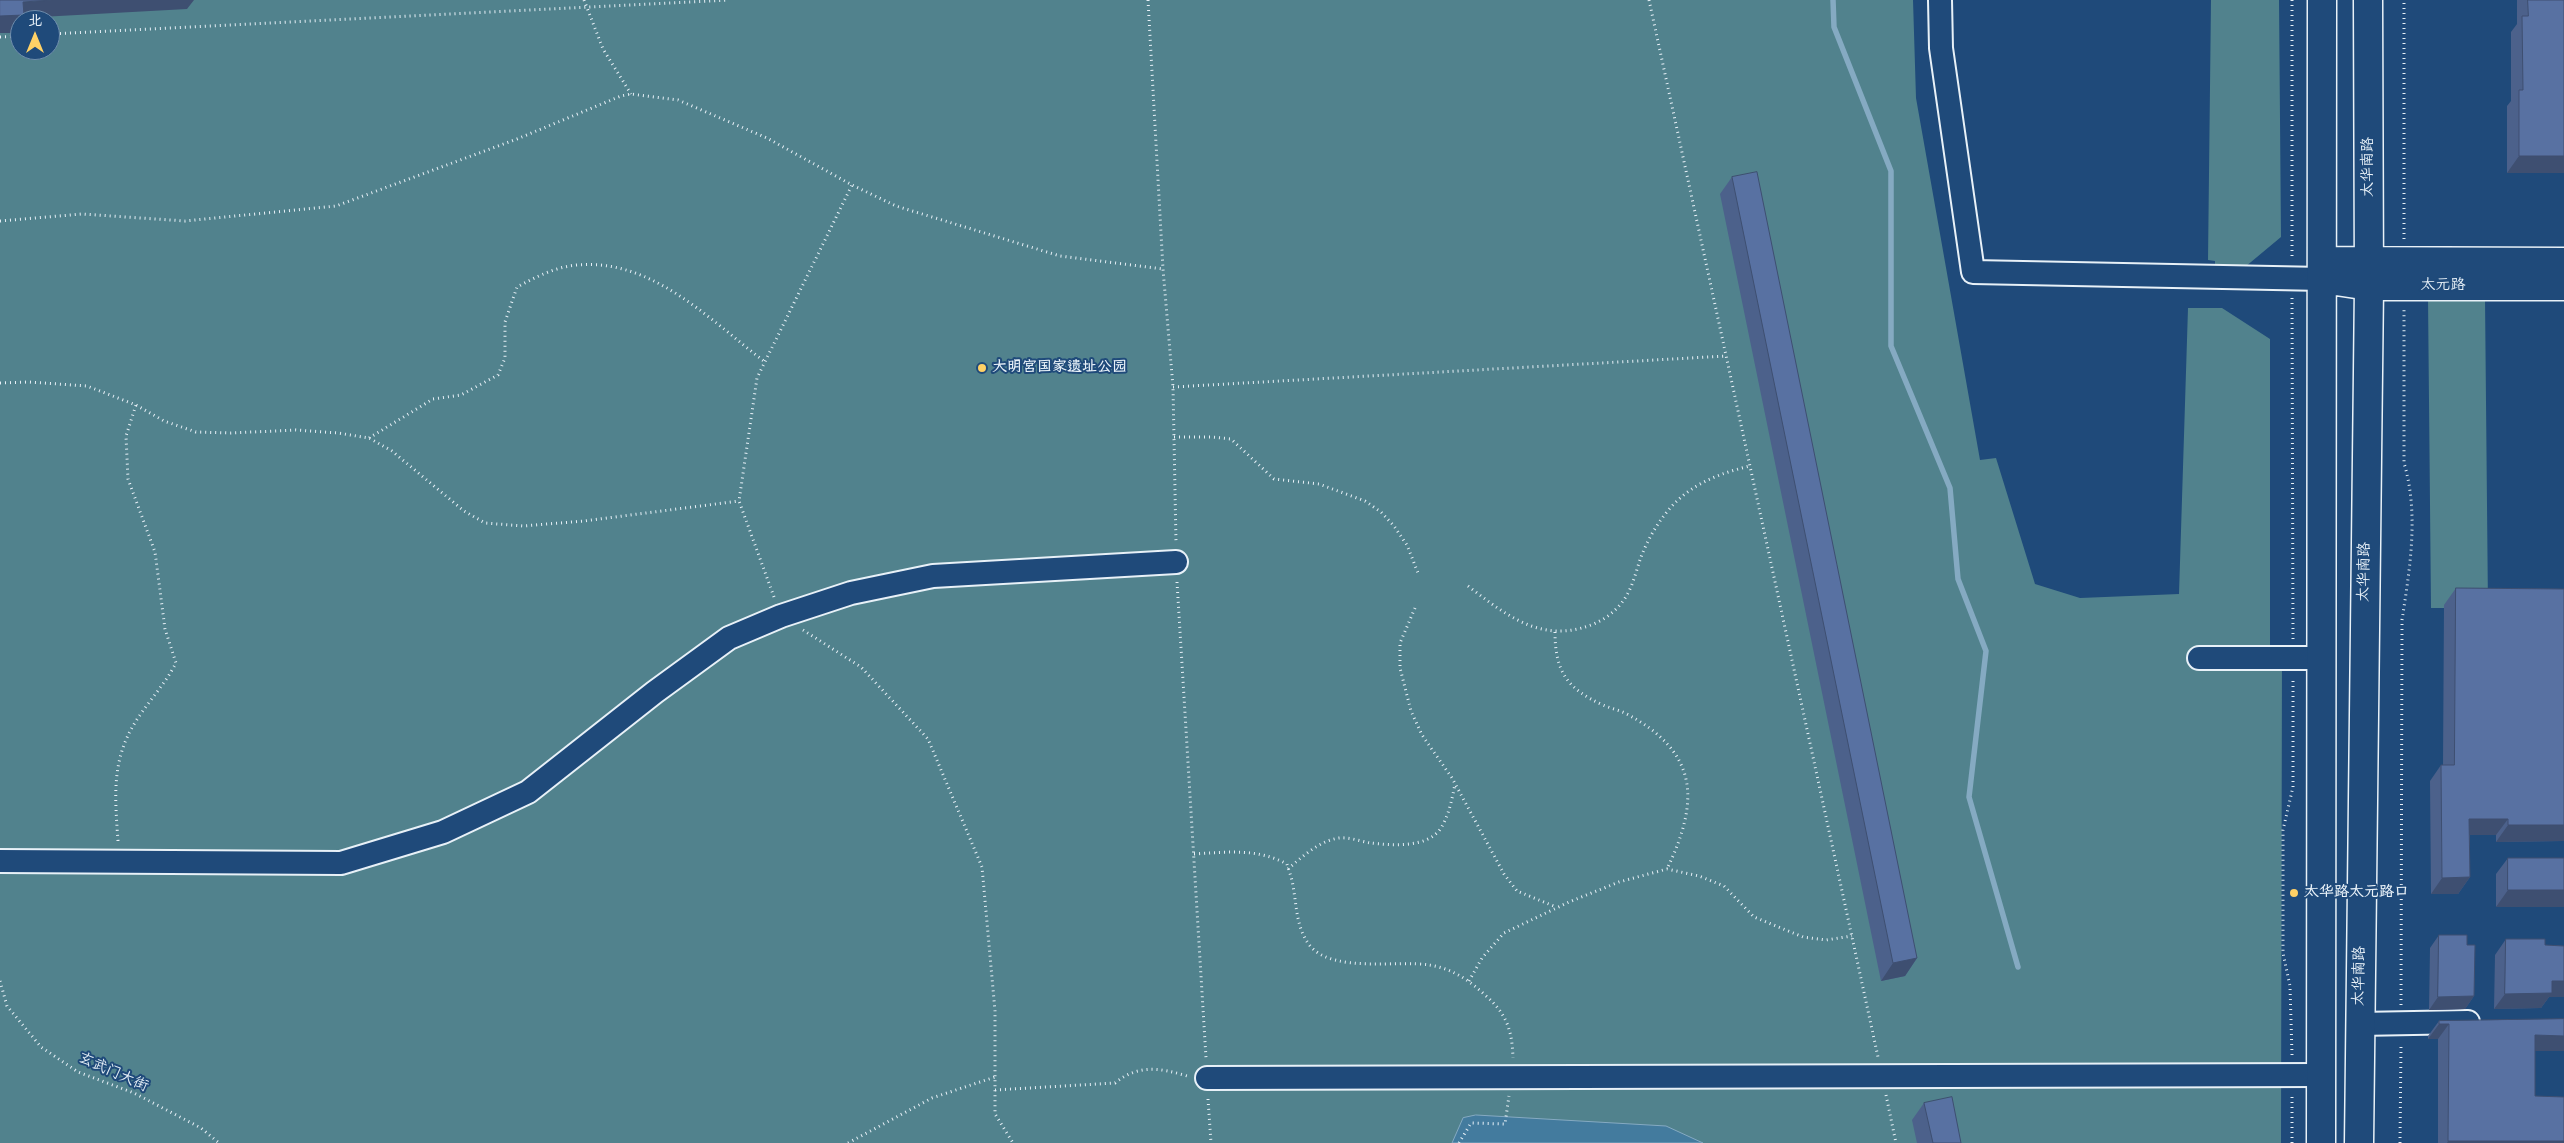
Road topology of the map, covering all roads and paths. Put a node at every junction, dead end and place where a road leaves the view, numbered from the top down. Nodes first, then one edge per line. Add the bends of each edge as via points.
1 (584, 0) edge
2 (729, 0) edge
3 (1649, 0) edge
4 (1940, 0) edge
5 (2292, 0) edge
6 (2322, 0) edge
7 (2368, 0) edge
8 (2404, 0) edge
9 (586, 7) junction
10 (60, 33) edge
11 (631, 94) junction
12 (852, 185) junction
13 (0, 221) edge
14 (2564, 262) edge
15 (1163, 269) dead end
16 (2323, 270) junction
17 (2369, 274) junction
18 (2404, 274) junction
19 (2292, 278) junction
20 (2564, 286) edge
21 (1726, 356) junction
22 (765, 362) junction
23 (0, 383) edge
24 (1173, 387) dead end
25 (136, 405) junction
26 (1174, 437) dead end
27 (369, 438) junction
28 (1750, 466) junction
29 (739, 501) junction
30 (1176, 562) dead end
31 (1418, 574) dead end
32 (1468, 586) dead end
33 (1416, 608) dead end
34 (781, 616) junction
35 (1555, 632) junction
36 (2199, 658) dead end
37 (2292, 658) junction
38 (2323, 658) junction
39 (1455, 784) junction
40 (1194, 854) dead end
41 (0, 861) edge
42 (119, 862) junction
43 (1288, 869) junction
44 (1667, 869) junction
45 (1557, 907) junction
46 (1852, 936) junction
47 (0, 981) edge
48 (1469, 981) junction
49 (2487, 1022) edge
50 (2401, 1023) junction
51 (2359, 1024) junction
52 (2292, 1075) junction
53 (2322, 1075) junction
54 (995, 1077) junction
55 (1207, 1078) joint
56 (1513, 1078) junction
57 (1882, 1078) junction
58 (995, 1090) junction
59 (1505, 1110) dead end
60 (219, 1143) edge
61 (848, 1143) edge
62 (1013, 1143) edge
63 (1459, 1143) edge
64 (1896, 1143) edge
65 (2292, 1143) edge
66 (2321, 1143) edge
67 (2359, 1143) edge
68 (2400, 1143) edge

1 - 9 path
2 - 9 path
3 - 21 path
4 - 19 street via 1941,48 1973,272
5 - 19 path
6 - 16 main road
7 - 17 main road, 太华南路
8 - 18 path
9 - 10 path
9 - 11 path via 603,48
11 - 12 path via 678,100 767,138
11 - 13 path via 336,206 185,221 82,214
12 - 15 path via 896,206 1060,256
12 - 22 path
14 - 18 main road, 太元路
16 - 17 main road, 太元路
16 - 19 street
16 - 38 main road
17 - 18 main road, 太元路
17 - 51 main road, 太华南路
18 - 20 main road, 太元路
18 - 50 path via 2404,463 2410,486 2411,562 2402,620
19 - 37 path
21 - 24 path
21 - 28 path
22 - 27 path via 665,285 620,267 577,265 545,272 517,288 505,322 506,358 498,375 461,395 433,399
22 - 29 path via 757,378
23 - 25 path via 87,386
25 - 27 path via 164,421 196,432 296,430
25 - 42 path via 126,436 128,479 155,552 165,629 176,663 135,722 120,754 115,783
26 - 31 path via 1231,439 1274,479 1320,484 1365,501 1382,512 1394,526 1407,545
27 - 29 path via 392,451 464,510 485,523 523,526 584,521
28 - 35 path via 1711,479 1679,499 1652,533 1628,593 1615,610 1586,627
28 - 46 path
29 - 34 path
30 - 34 street via 933,576 851,593
32 - 35 path via 1517,620
33 - 39 path via 1400,643 1400,668 1422,735
34 - 42 street via 729,638 528,792 444,832 341,863
34 - 54 path via 861,667 928,739 982,867 995,1011
35 - 44 path via 1555,654 1568,681 1582,694 1649,728 1673,751 1685,773 1690,793 1686,819 1681,840
36 - 37 street
37 - 38 street
37 - 52 path via 2292,787 2283,830 2283,952 2290,986
38 - 53 main road
39 - 43 path via 1447,816 1433,836 1418,843 1390,845 1342,838 1324,842
39 - 45 path via 1517,891
40 - 43 path via 1248,851 1272,856 1286,864
41 - 42 street
43 - 48 path via 1297,919 1312,948 1327,957 1356,963 1430,965
44 - 45 path via 1619,882
44 - 46 path via 1724,886 1754,917 1803,937 1826,940
45 - 48 path via 1504,933 1482,958
46 - 57 path
47 - 60 path, 玄武门大街 via 7,1006 40,1047 78,1072 134,1093 201,1128
48 - 56 path via 1498,1010 1512,1033
49 - 50 street
50 - 51 street
50 - 68 path
51 - 67 main road, 太华南路
52 - 53 street
52 - 57 street
52 - 65 path
53 - 66 main road
54 - 58 path
54 - 61 path via 932,1098
55 - 56 street
55 - 58 path via 1156,1068 1140,1069 1124,1075 1115,1083
56 - 57 street
57 - 64 path
58 - 62 path via 995,1114
59 - 63 path via 1505,1124 1471,1123

